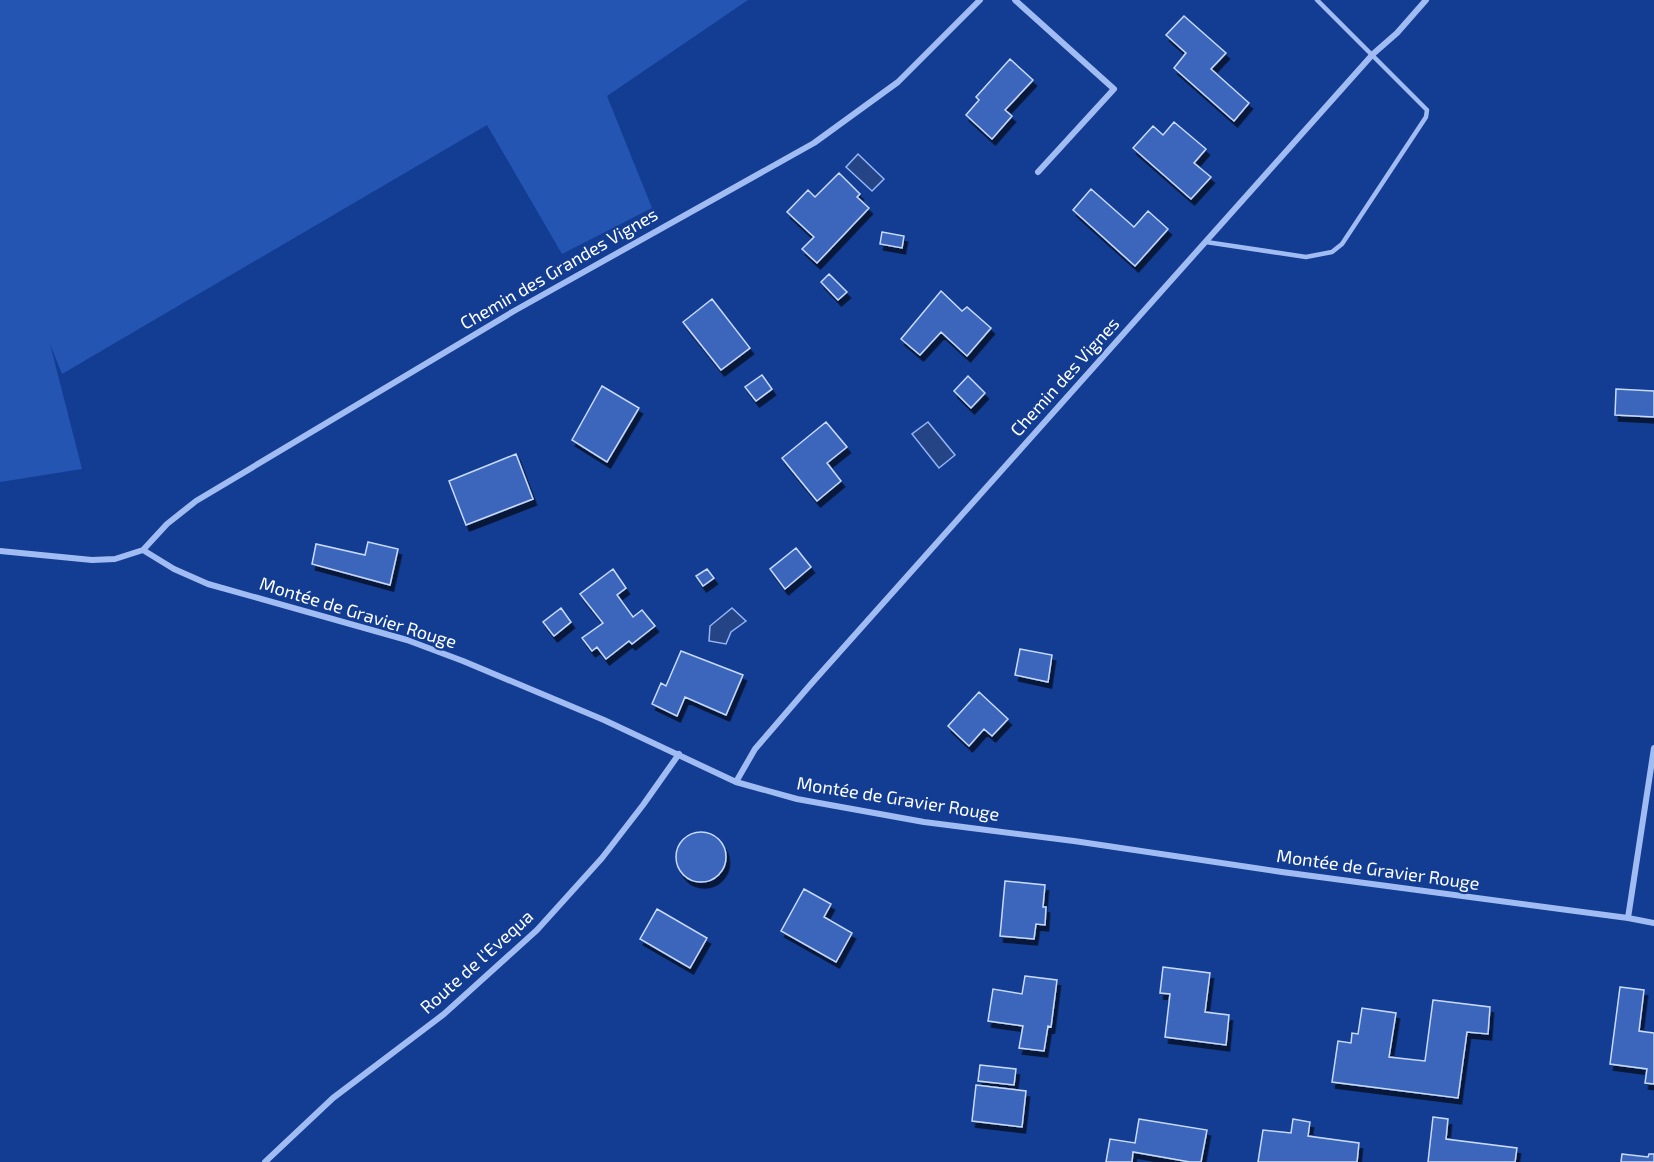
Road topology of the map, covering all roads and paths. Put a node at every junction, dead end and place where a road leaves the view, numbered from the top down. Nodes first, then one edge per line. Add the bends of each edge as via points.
1 (980, 0) edge
2 (1015, 0) edge
3 (1317, 0) edge
4 (1426, 0) edge
5 (1373, 54) junction
6 (1038, 172) dead end
7 (1206, 242) junction
8 (143, 550) junction
9 (0, 551) edge
10 (1654, 748) edge
11 (678, 754) junction
12 (736, 782) junction
13 (1628, 918) junction
14 (1654, 923) edge
15 (265, 1162) edge

1 - 8 street, Chemin des Grandes Vignes via 898,82 814,143 514,311 196,501
2 - 6 street via 1114,90
3 - 5 lane
4 - 5 street, Chemin des Vignes
5 - 7 street, Chemin des Vignes
5 - 7 lane via 1427,110 1426,117 1342,244 1332,252 1306,257
7 - 12 street, Chemin des Vignes via 755,749
8 - 9 street via 115,559 92,560
8 - 11 street, Montée de Gravier Rouge via 208,584 407,640 463,661
10 - 13 street
11 - 12 street, Montée de Gravier Rouge
11 - 15 street, Route de l'Evequa via 602,858 537,930 444,1014 333,1098
12 - 13 street, Montée de Gravier Rouge via 796,799 924,822
13 - 14 street, Montée de Gravier Rouge

